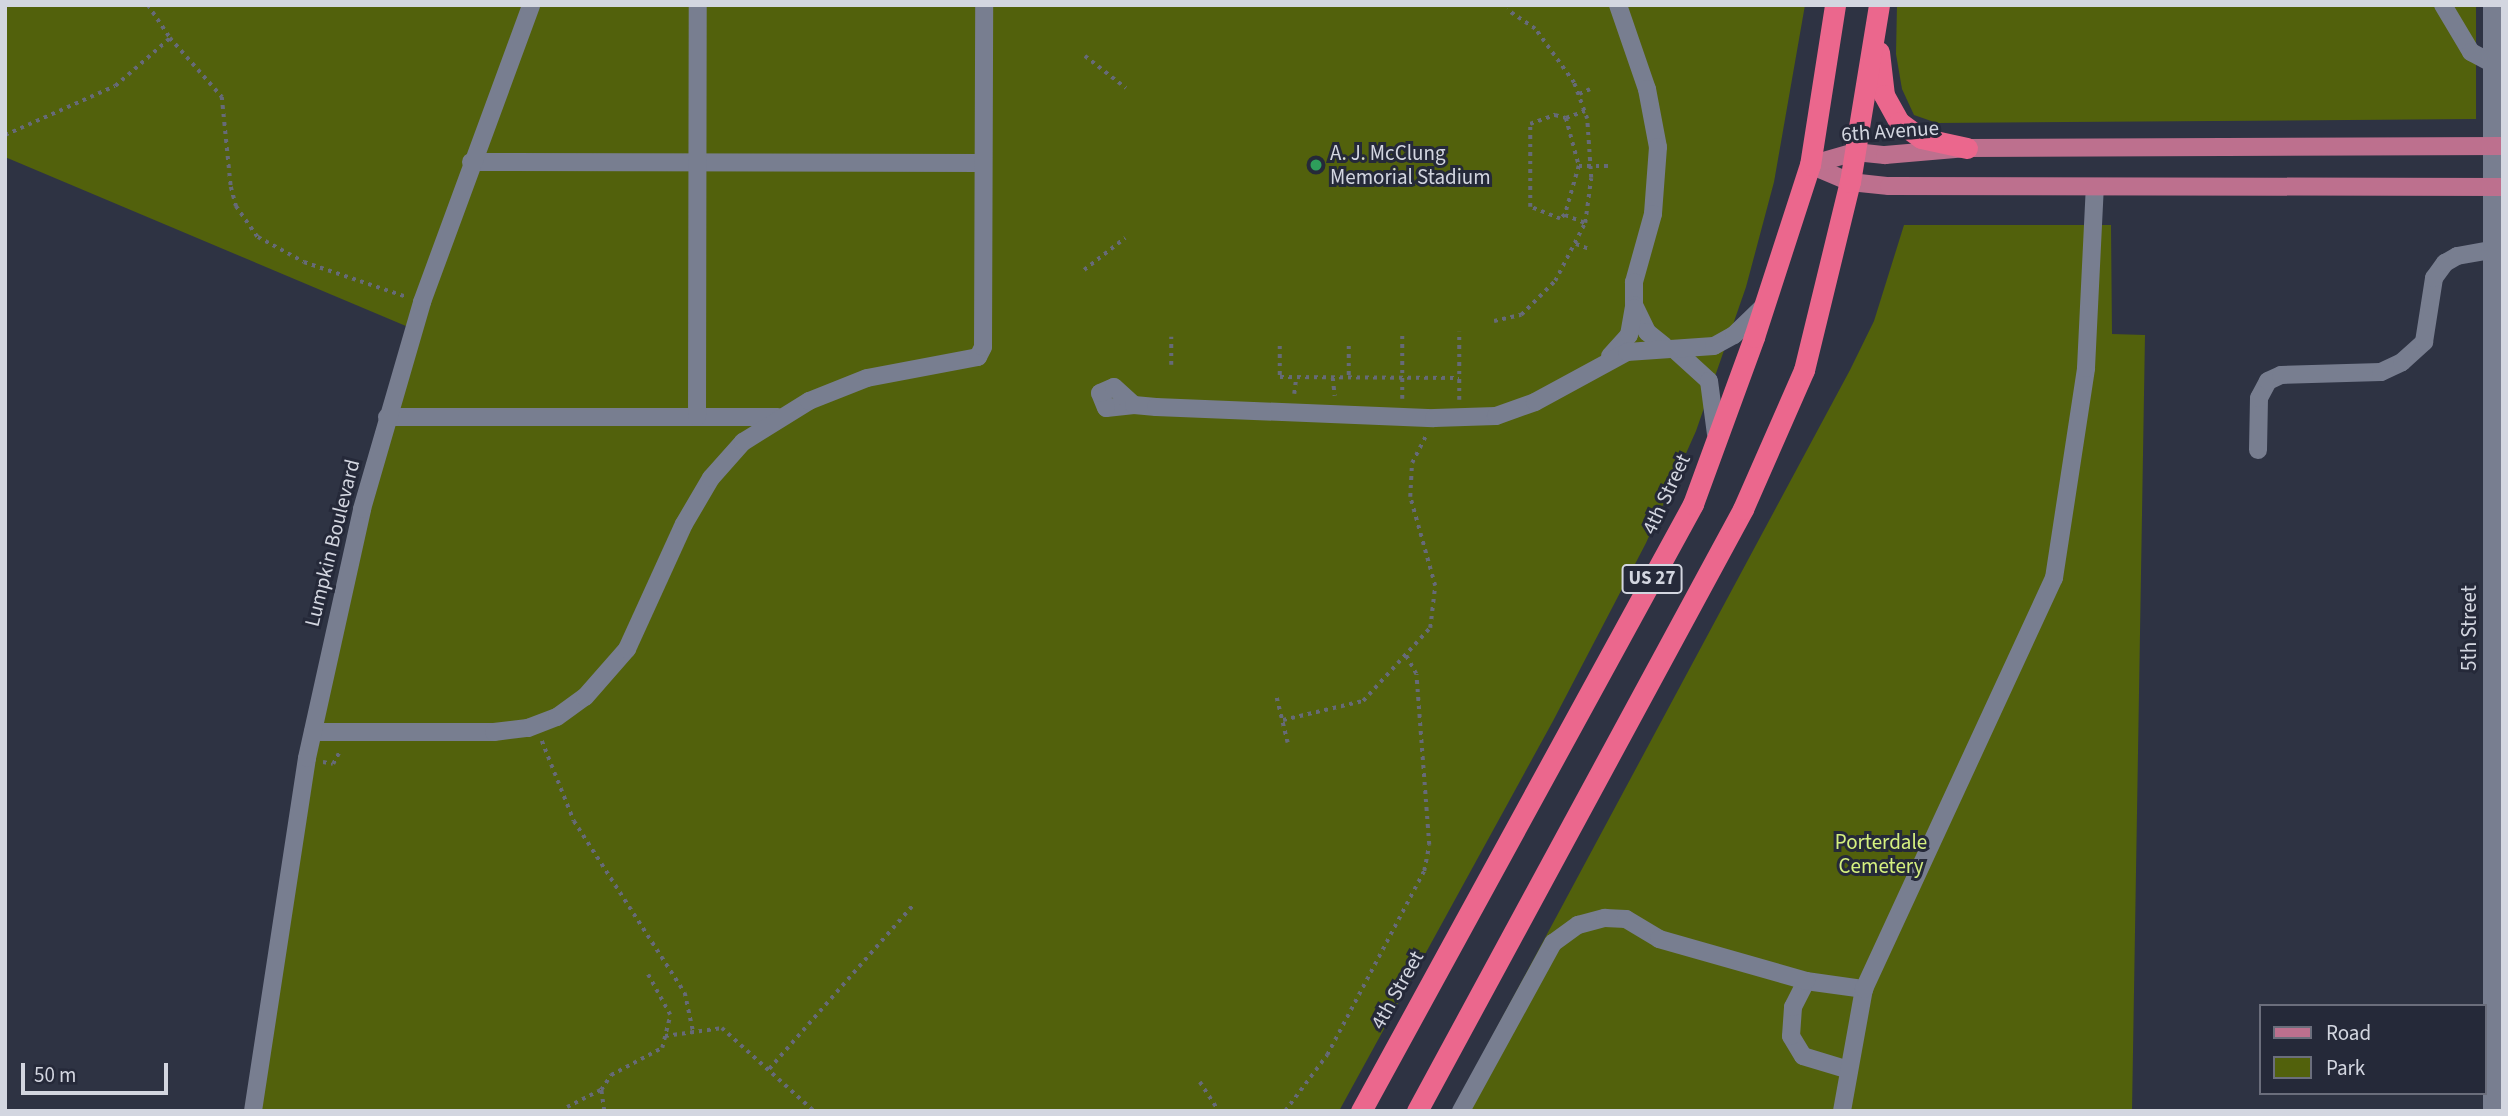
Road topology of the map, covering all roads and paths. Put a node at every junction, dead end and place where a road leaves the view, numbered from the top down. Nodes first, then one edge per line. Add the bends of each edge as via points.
1 (148, 5) edge
2 (531, 5) edge
3 (698, 5) edge
4 (984, 5) edge
5 (1618, 5) edge
6 (1835, 5) edge
7 (1879, 5) edge
8 (2443, 5) edge
9 (2492, 5) edge
10 (1507, 10) dead end
11 (1877, 30) junction
12 (170, 38) junction
13 (1085, 55) dead end
14 (2492, 63) junction
15 (1126, 88) dead end
16 (1590, 89) dead end
17 (1579, 94) junction
18 (1585, 111) junction
19 (1566, 118) junction
20 (5, 135) edge
21 (2497, 146) edge
22 (1967, 148) junction
23 (1854, 152) junction
24 (471, 162) junction
25 (698, 163) junction
26 (983, 163) junction
27 (1810, 165) junction
28 (1579, 166) junction
29 (1591, 166) junction
30 (1609, 166) dead end
31 (1850, 182) junction
32 (2095, 187) junction
33 (2497, 187) edge
34 (1565, 215) junction
35 (1584, 223) junction
36 (1125, 237) dead end
37 (1576, 244) junction
38 (1589, 249) dead end
39 (2491, 250) junction
40 (1084, 270) dead end
41 (422, 302) junction
42 (1634, 305) junction
43 (1764, 306) junction
44 (1494, 321) dead end
45 (1402, 332) dead end
46 (1459, 332) dead end
47 (1171, 337) dead end
48 (1280, 346) dead end
49 (1349, 346) dead end
50 (1669, 348) junction
51 (1607, 359) junction
52 (1171, 365) dead end
53 (1349, 378) junction
54 (1402, 378) junction
55 (1459, 378) junction
56 (1134, 405) dead end
57 (387, 416) junction
58 (698, 417) junction
59 (778, 417) junction
60 (1402, 418) junction
61 (1434, 418) junction
62 (1459, 418) junction
63 (1716, 440) junction
64 (2258, 450) dead end
65 (1406, 656) junction
66 (1278, 698) dead end
67 (1283, 720) junction
68 (313, 732) junction
69 (541, 739) dead end
70 (1288, 743) dead end
71 (912, 906) dead end
72 (648, 975) dead end
73 (1806, 981) junction
74 (1864, 989) junction
75 (693, 1032) junction
76 (665, 1036) junction
77 (769, 1069) junction
78 (1849, 1070) junction
79 (1200, 1082) dead end
80 (601, 1090) junction
81 (567, 1107) dead end
82 (253, 1111) edge
83 (604, 1111) edge
84 (814, 1111) edge
85 (1219, 1111) edge
86 (1285, 1111) edge
87 (1361, 1111) edge
88 (1417, 1111) edge
89 (1461, 1111) edge
90 (1842, 1111) edge
91 (2492, 1111) edge

1 - 12 path
2 - 24 street, Lumpkin Boulevard
3 - 25 street
4 - 26 street
5 - 42 street via 1647,89 1658,147 1654,214 1634,282
6 - 27 highway, 4th Street / US 27
7 - 11 highway, US 27
8 - 14 street via 2471,52
9 - 14 street, 5th Street
10 - 17 path via 1545,40
11 - 22 highway via 1884,95 1899,122 1921,138
11 - 23 highway, US 27
12 - 20 path via 115,86
12 - 41 path via 222,97 231,187 236,206 258,237 304,262
13 - 15 path
14 - 21 street, 5th Street
16 - 17 path
17 - 18 path
18 - 19 path
18 - 29 path
19 - 28 path
19 - 34 path via 1555,115 1530,124 1530,207 1556,218
21 - 22 main road, 6th Avenue
21 - 33 street, 5th Street
22 - 23 main road, 6th Avenue via 1885,155
23 - 27 main road, 6th Avenue
23 - 31 highway, US 27
24 - 25 street
24 - 41 street, Lumpkin Boulevard
25 - 26 street
25 - 58 street
26 - 59 street via 981,354 970,360 913,366 867,378
27 - 31 main road, 6th Avenue
27 - 43 highway, 4th Street / US 27
28 - 29 path
28 - 34 path
29 - 30 path
29 - 35 path
31 - 32 main road, 6th Avenue
31 - 88 highway, US 27 via 1804,370 1743,509
32 - 33 main road, 6th Avenue
32 - 74 street via 2086,368 2054,578
33 - 39 street, 5th Street
34 - 35 path
35 - 37 path
36 - 40 path
37 - 38 path
37 - 44 path via 1533,307 1514,318
39 - 64 street via 2457,256 2445,264 2434,278 2424,342 2402,362 2381,372 2281,375 2268,381 2259,398
39 - 91 street, 5th Street
41 - 57 street, Lumpkin Boulevard
42 - 50 street via 1647,332
42 - 51 street via 1629,335
43 - 50 street via 1723,342 1701,349
43 - 63 highway, 4th Street / US 27
45 - 54 path
46 - 55 path
47 - 52 path
48 - 53 path via 1280,377
49 - 53 path
50 - 51 street via 1639,348
50 - 63 street via 1709,381
51 - 62 street via 1535,402 1496,416
53 - 54 path
54 - 55 path
54 - 60 path
55 - 62 path
56 - 60 street
57 - 58 street
57 - 68 street, Lumpkin Boulevard via 342,592
58 - 59 street
59 - 68 street via 743,442 712,478 678,536 626,649 601,682 570,709 541,724 510,731
60 - 61 street
61 - 62 street
61 - 65 path via 1415,452 1409,479 1412,515 1435,586 1434,616
63 - 87 highway, 4th Street / US 27 via 1693,504
65 - 67 path via 1363,701
65 - 86 path via 1416,674 1429,845 1424,870 1326,1055
66 - 67 path
67 - 70 path
68 - 82 street, Lumpkin Boulevard
69 - 75 path via 573,821 685,993
71 - 77 path
72 - 76 path via 670,1015
73 - 74 street
73 - 78 street via 1793,1007 1791,1036 1803,1056
73 - 89 street via 1659,939 1626,919 1605,918 1578,925 1553,943
74 - 78 street
75 - 76 path
75 - 77 path via 722,1028
76 - 80 path via 662,1048 611,1075
77 - 84 path
78 - 90 street
79 - 85 path
80 - 81 path
80 - 83 path

